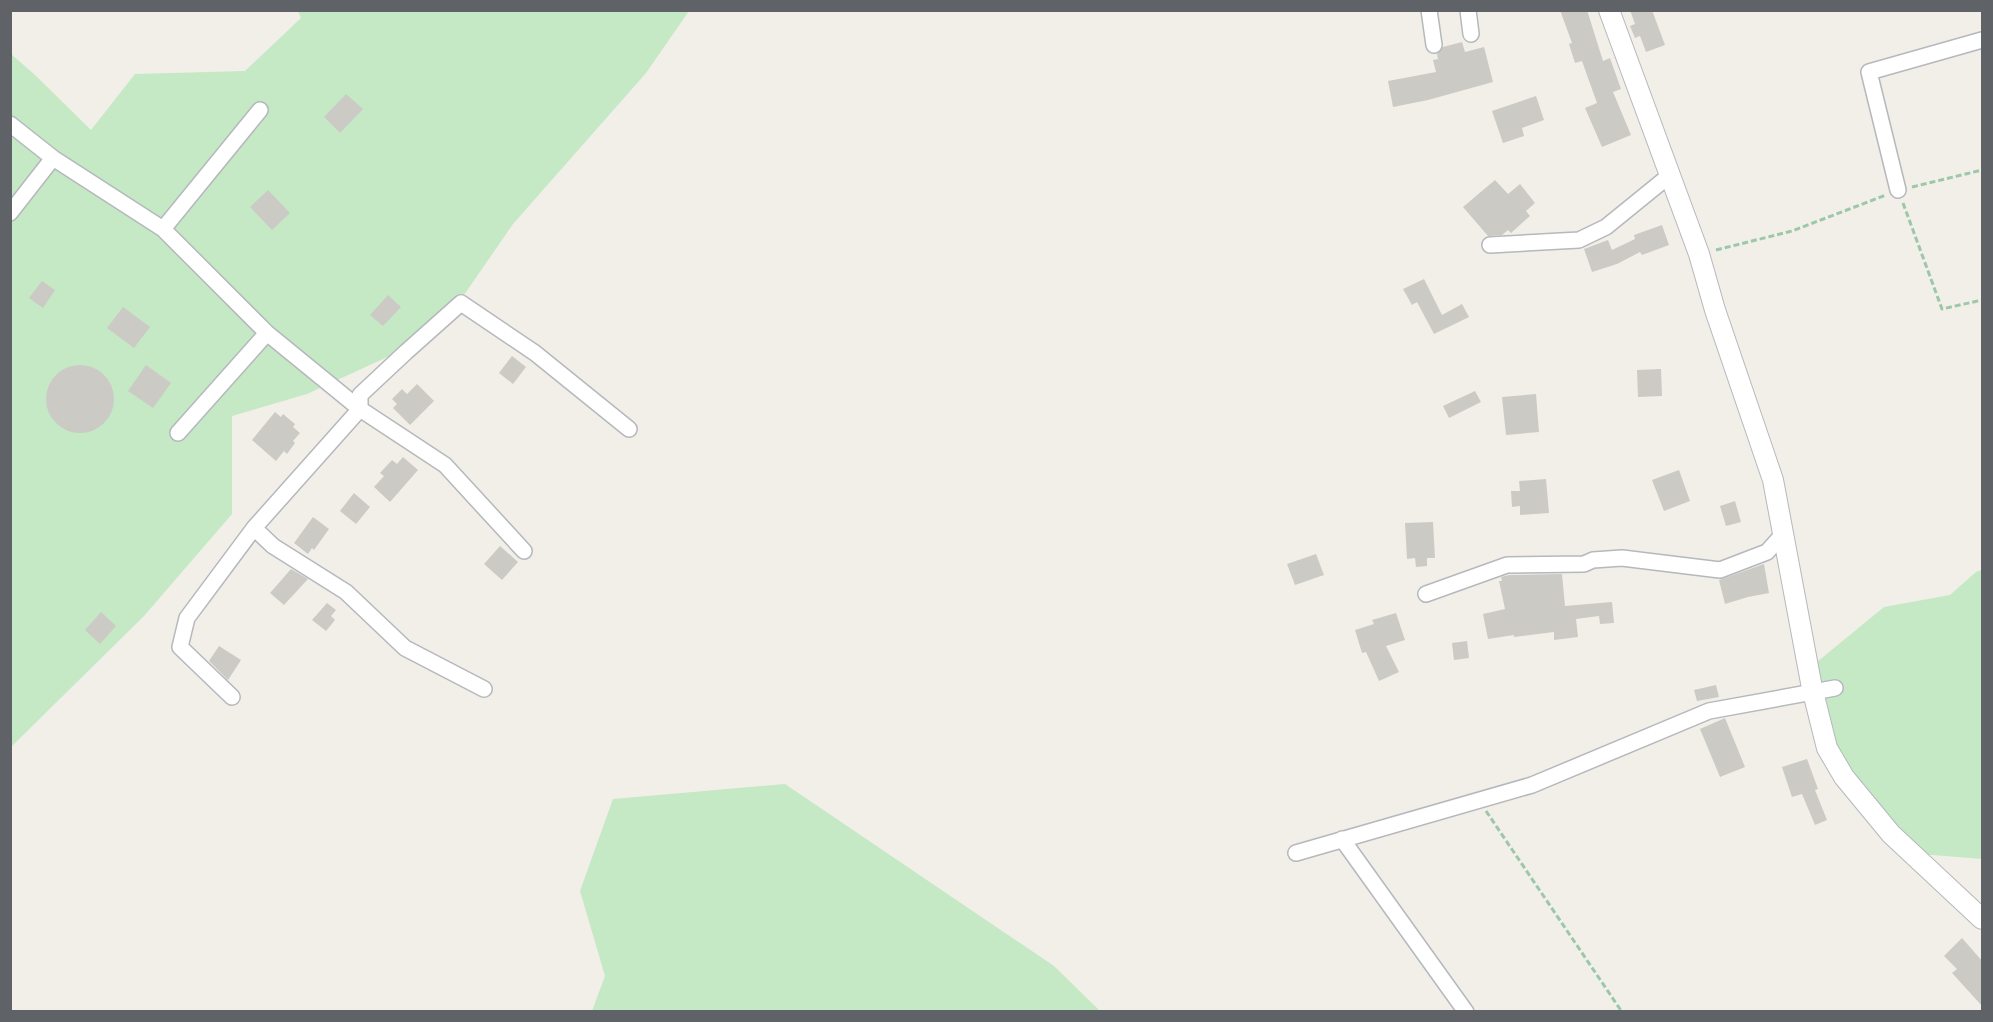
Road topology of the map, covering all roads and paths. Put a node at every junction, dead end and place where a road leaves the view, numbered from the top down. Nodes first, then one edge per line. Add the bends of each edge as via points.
1 (1429, 10) edge
2 (1468, 10) edge
3 (1609, 10) edge
4 (1471, 34) dead end
5 (1983, 40) edge
6 (1434, 45) dead end
7 (260, 110) dead end
8 (10, 124) edge
9 (53, 158) junction
10 (1983, 170) edge
11 (1670, 175) junction
12 (1898, 190) junction
13 (10, 213) edge
14 (163, 229) junction
15 (1490, 245) dead end
16 (1700, 254) junction
17 (1983, 300) edge
18 (267, 333) junction
19 (360, 409) junction
20 (629, 429) dead end
21 (178, 432) dead end
22 (254, 528) junction
23 (1784, 533) junction
24 (524, 551) dead end
25 (1426, 594) dead end
26 (1835, 688) dead end
27 (484, 689) dead end
28 (1812, 691) junction
29 (232, 697) dead end
30 (1479, 800) junction
31 (1342, 839) junction
32 (1296, 853) dead end
33 (1983, 919) edge
34 (1466, 1011) edge
35 (1622, 1011) edge

1 - 6 street
2 - 4 street
3 - 11 street
5 - 12 street via 1869,72
7 - 14 street
8 - 9 street
9 - 13 street
9 - 14 street
10 - 12 path
11 - 15 street via 1606,227 1579,240
11 - 16 street
12 - 16 path via 1792,231
12 - 17 path via 1942,309
14 - 18 street
16 - 23 street via 1714,310 1773,480
18 - 19 street
18 - 21 street
19 - 20 street via 360,395 461,303 535,353
19 - 22 street
19 - 24 street via 445,465
22 - 27 street via 273,546 346,592 405,648
22 - 29 street via 187,618 180,647
23 - 25 street via 1767,552 1720,570 1622,558 1584,564 1507,565
23 - 28 street
26 - 28 street
28 - 30 street via 1709,711 1532,785
28 - 33 street via 1827,748 1844,777 1891,834
30 - 31 street
30 - 35 path
31 - 32 street
31 - 34 street

